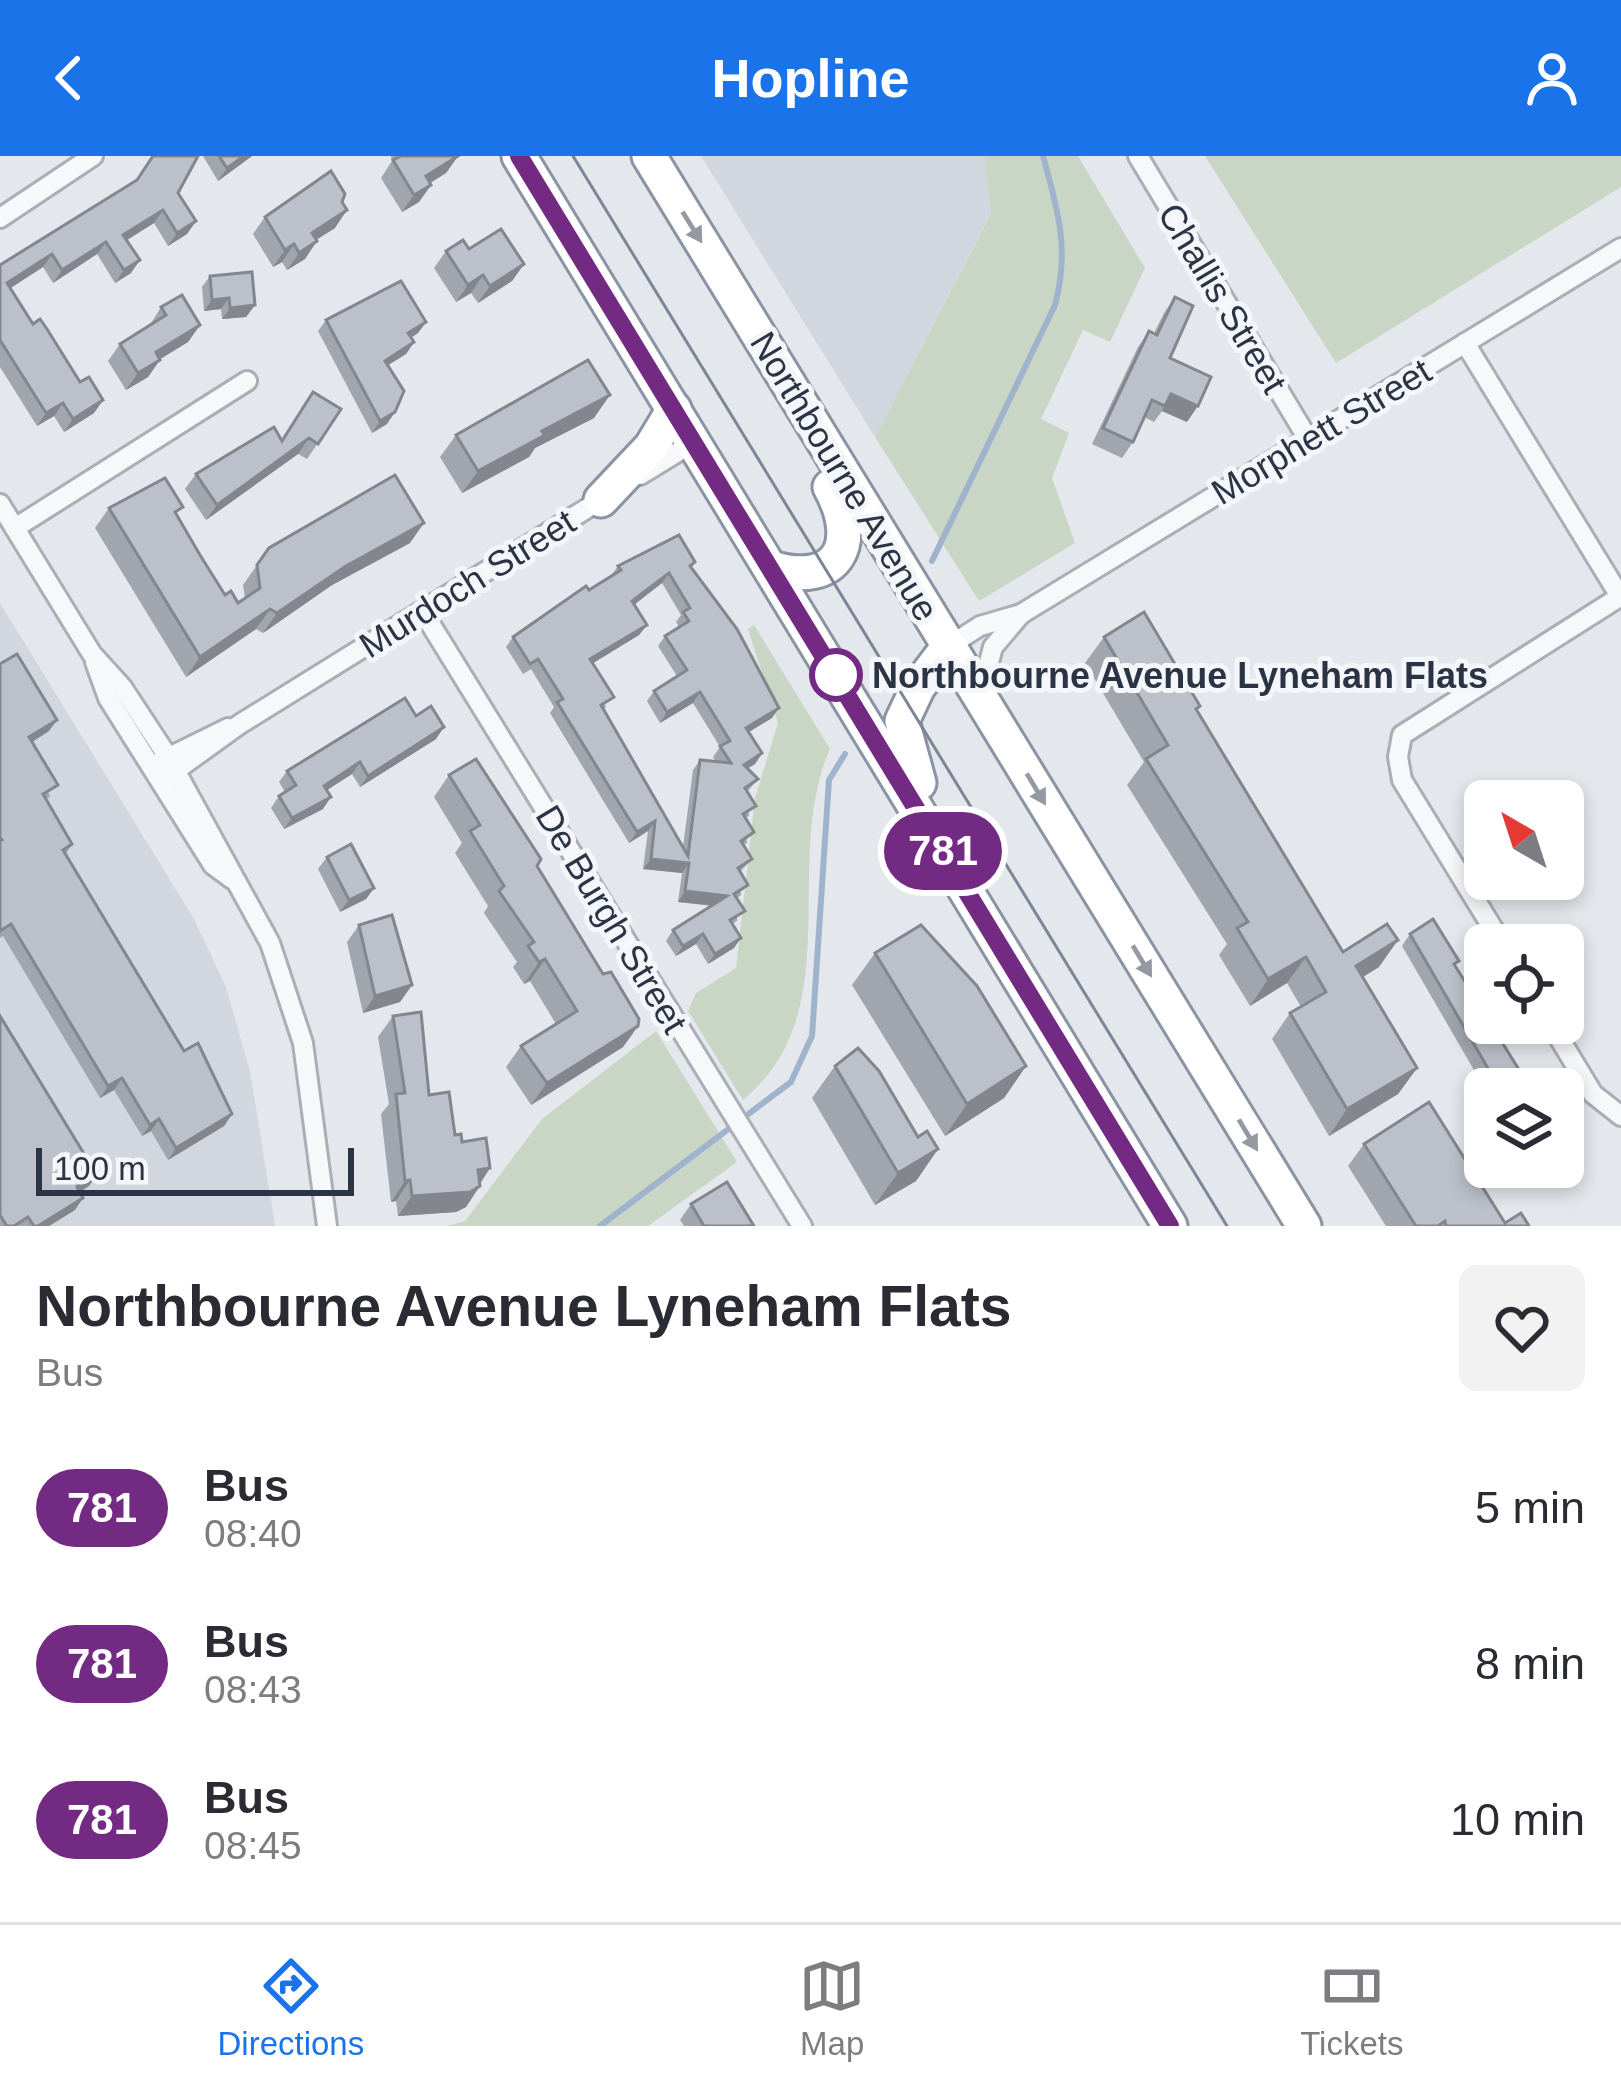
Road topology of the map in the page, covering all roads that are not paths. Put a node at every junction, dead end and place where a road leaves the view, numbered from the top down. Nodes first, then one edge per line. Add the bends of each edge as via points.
1 (93, 156) edge
2 (519, 156) edge
3 (649, 156) edge
4 (1138, 156) edge
5 (0, 218) edge
6 (1621, 248) edge
7 (735, 297) junction
8 (1466, 343) junction
9 (247, 381) dead end
10 (674, 409) junction
11 (1308, 439) junction
12 (694, 442) junction
13 (601, 500) junction
14 (0, 504) edge
15 (15, 528) junction
16 (771, 568) junction
17 (1621, 597) edge
18 (423, 612) junction
19 (1021, 614) junction
20 (949, 646) junction
21 (981, 699) junction
22 (164, 769) junction
23 (919, 809) junction
24 (1490, 924) edge
25 (1563, 1044) edge
26 (1621, 1116) edge
27 (327, 1226) edge
28 (802, 1226) edge
29 (1170, 1226) edge
30 (1304, 1226) edge

1 - 5 street
2 - 10 highway
3 -> 7 highway, Northbourne Avenue
4 - 11 street, Challis Street
6 - 8 street, Morphett Street
7 - 16 highway via 847,518 833,564 812,574
7 - 20 highway, Northbourne Avenue
8 - 11 street, Morphett Street
8 - 17 street
9 - 15 street
10 - 12 highway
10 - 13 highway via 651,448
11 - 19 street, Morphett Street
12 - 13 street, Murdoch Street
12 - 16 highway
13 - 18 street, Murdoch Street
14 - 15 street
15 - 22 street via 92,654 122,687
16 - 23 highway
17 - 24 street via 1402,735 1402,779
18 - 22 street, Murdoch Street
18 - 28 street, De Burgh Street
19 - 20 street, Morphett Street
19 - 21 street, Morphett Street via 993,646
20 - 21 highway, Northbourne Avenue
20 - 23 highway via 902,721
21 -> 30 highway, Northbourne Avenue
22 - 27 street via 226,856 289,986
23 - 29 highway
25 - 26 street via 1593,1094

